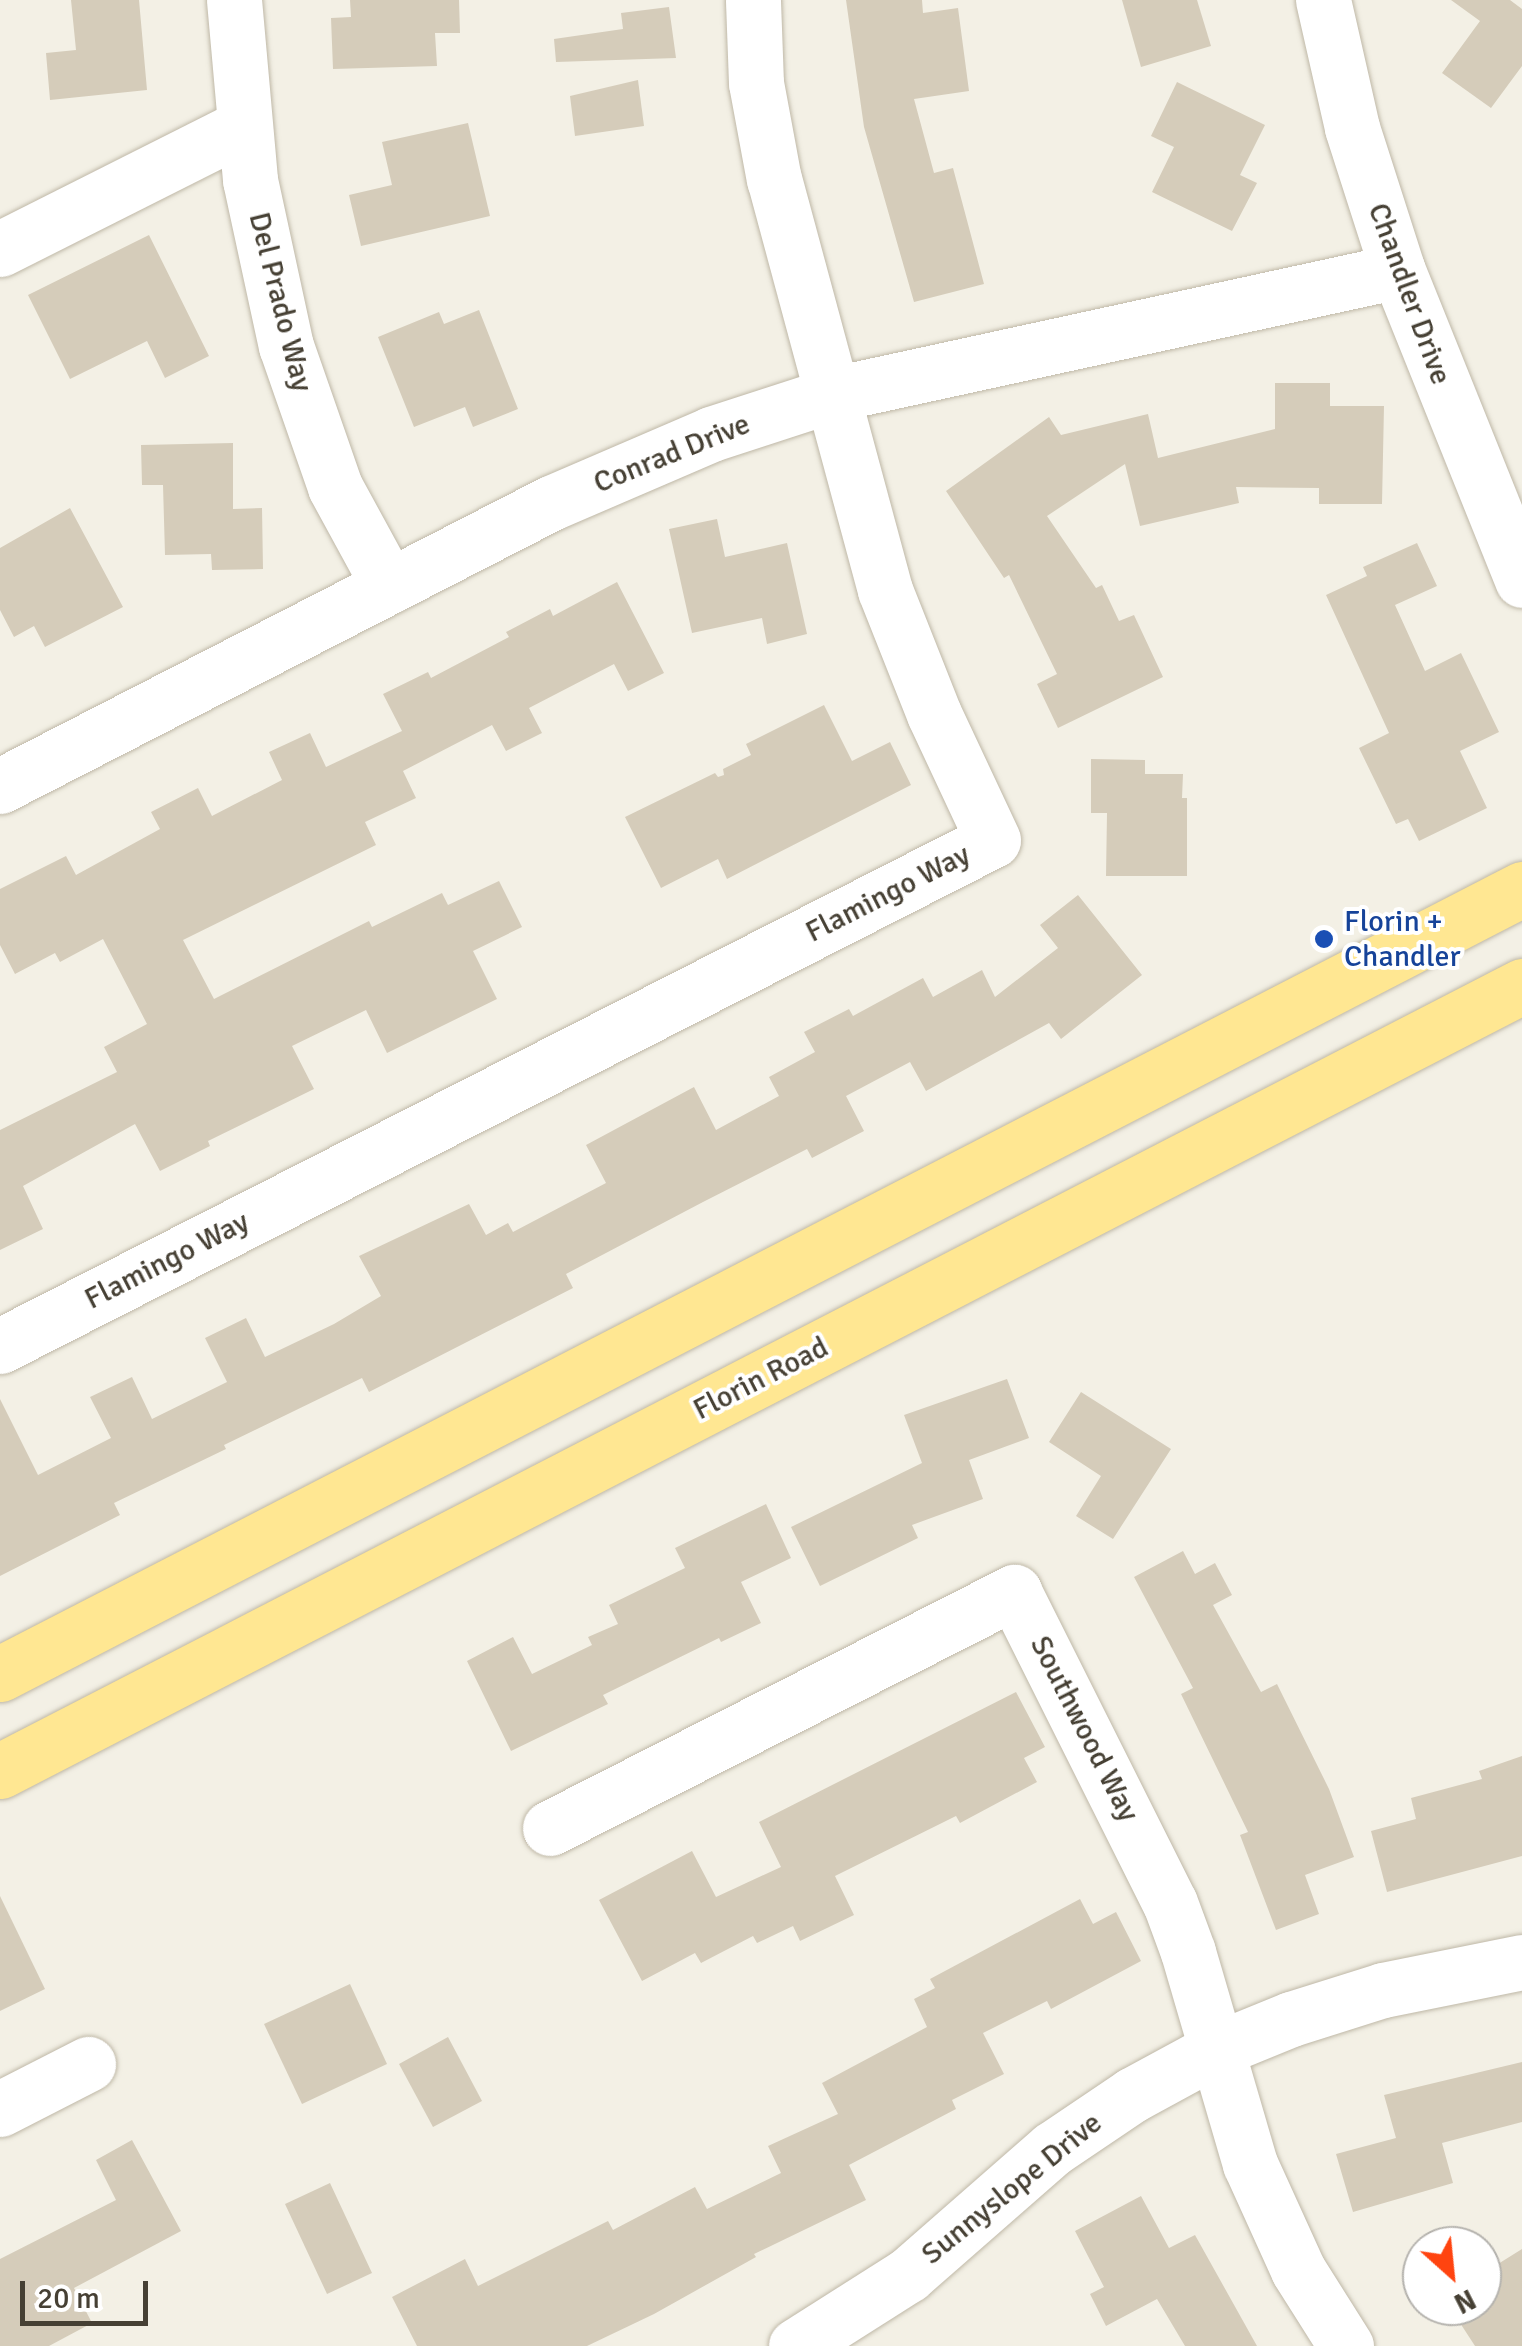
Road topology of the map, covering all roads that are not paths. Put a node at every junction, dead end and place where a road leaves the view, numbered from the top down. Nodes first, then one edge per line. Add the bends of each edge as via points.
1 (234, 0) edge
2 (752, 0) edge
3 (1323, 0) edge
4 (243, 126) junction
5 (0, 249) edge
6 (1398, 270) junction
7 (834, 394) junction
8 (1505, 497) edge
9 (1522, 580) edge
10 (389, 586) junction
11 (0, 786) edge
12 (1522, 890) edge
13 (1522, 986) edge
14 (0, 1346) edge
15 (0, 1674) edge
16 (0, 1771) edge
17 (550, 1828) dead end
18 (1522, 1962) edge
19 (1215, 2050) junction
20 (88, 2064) dead end
21 (0, 2109) edge
22 (796, 2346) edge
23 (1346, 2346) edge

1 - 4 street, Del Prado Way
2 - 7 street, Flamingo Way via 756,83 774,180
3 - 6 street, Chandler Drive via 1352,128
4 - 5 street
4 - 10 street, Del Prado Way via 286,346 335,487
6 - 7 street, Conrad Drive
6 - 8 street, Chandler Drive
7 - 10 street, Conrad Drive via 711,434 551,503
7 - 14 street, Flamingo Way via 885,590 993,840
8 - 9 street, Chandler Drive
10 - 11 street, Conrad Drive
12 - 15 main road
13 - 16 main road, Florin Road
17 - 19 street, Southwood Way via 1014,1592 1170,1903
18 - 19 street, Sunnyslope Drive via 1383,1990
19 - 22 street, Sunnyslope Drive via 1052,2148 908,2275
19 - 23 street, Southwood Way via 1272,2218
20 - 21 street

